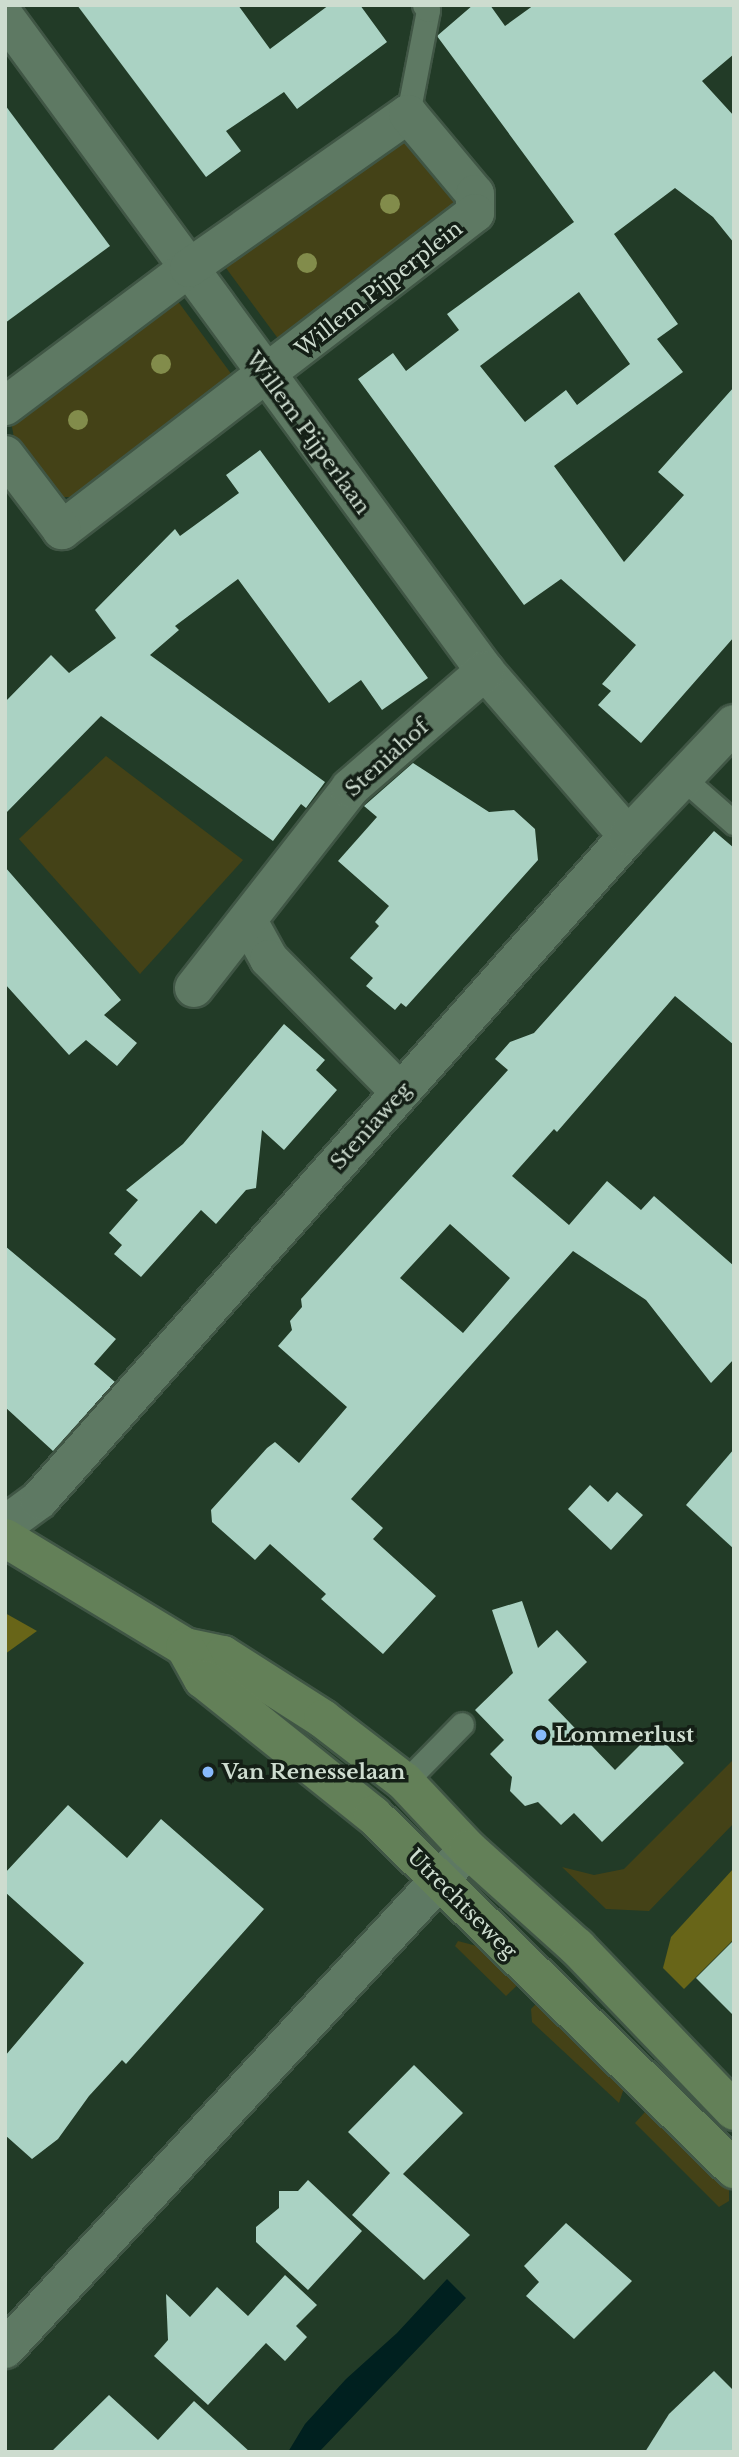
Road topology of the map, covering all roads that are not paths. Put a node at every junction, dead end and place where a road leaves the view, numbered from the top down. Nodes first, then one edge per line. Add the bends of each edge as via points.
1 (424, 5) edge
2 (5, 17) edge
3 (408, 114) junction
4 (189, 268) junction
5 (266, 377) junction
6 (5, 406) edge
7 (5, 455) edge
8 (485, 671) junction
9 (734, 723) edge
10 (685, 780) junction
11 (734, 823) edge
12 (628, 836) junction
13 (248, 921) junction
14 (194, 988) dead end
15 (400, 1092) junction
16 (5, 1525) edge
17 (5, 1538) edge
18 (185, 1647) junction
19 (462, 1724) dead end
20 (405, 1782) junction
21 (468, 1849) junction
22 (437, 1880) junction
23 (734, 2111) edge
24 (734, 2169) edge
25 (5, 2349) edge

1 - 3 lane via 428,10
2 - 4 street, Willem Pijperlaan
3 - 4 street
3 - 5 street, Willem Pijperplein via 475,194 475,213
4 - 5 street, Willem Pijperlaan
4 - 6 street
5 - 7 street, Willem Pijperplein via 62,530
5 - 8 street, Willem Pijperlaan
8 - 12 street, Willem Pijperlaan
8 - 13 street, Steniahof via 350,788
9 - 10 street, Steniaweg
10 - 11 lane
10 - 12 street, Steniaweg
12 - 15 street, Steniaweg
13 - 14 street, Steniahof
13 - 15 street via 269,959
15 - 16 street, Steniaweg via 39,1500
17 - 18 main road, Utrechtseweg
18 - 20 main road, Utrechtseweg via 223,1655 323,1720
18 - 22 main road, Utrechtseweg via 203,1679 373,1815
19 - 20 lane
20 - 21 main road, Utrechtseweg
21 - 22 street
21 - 23 main road, Utrechtseweg via 577,1947
22 - 24 main road, Utrechtseweg
22 - 25 street

